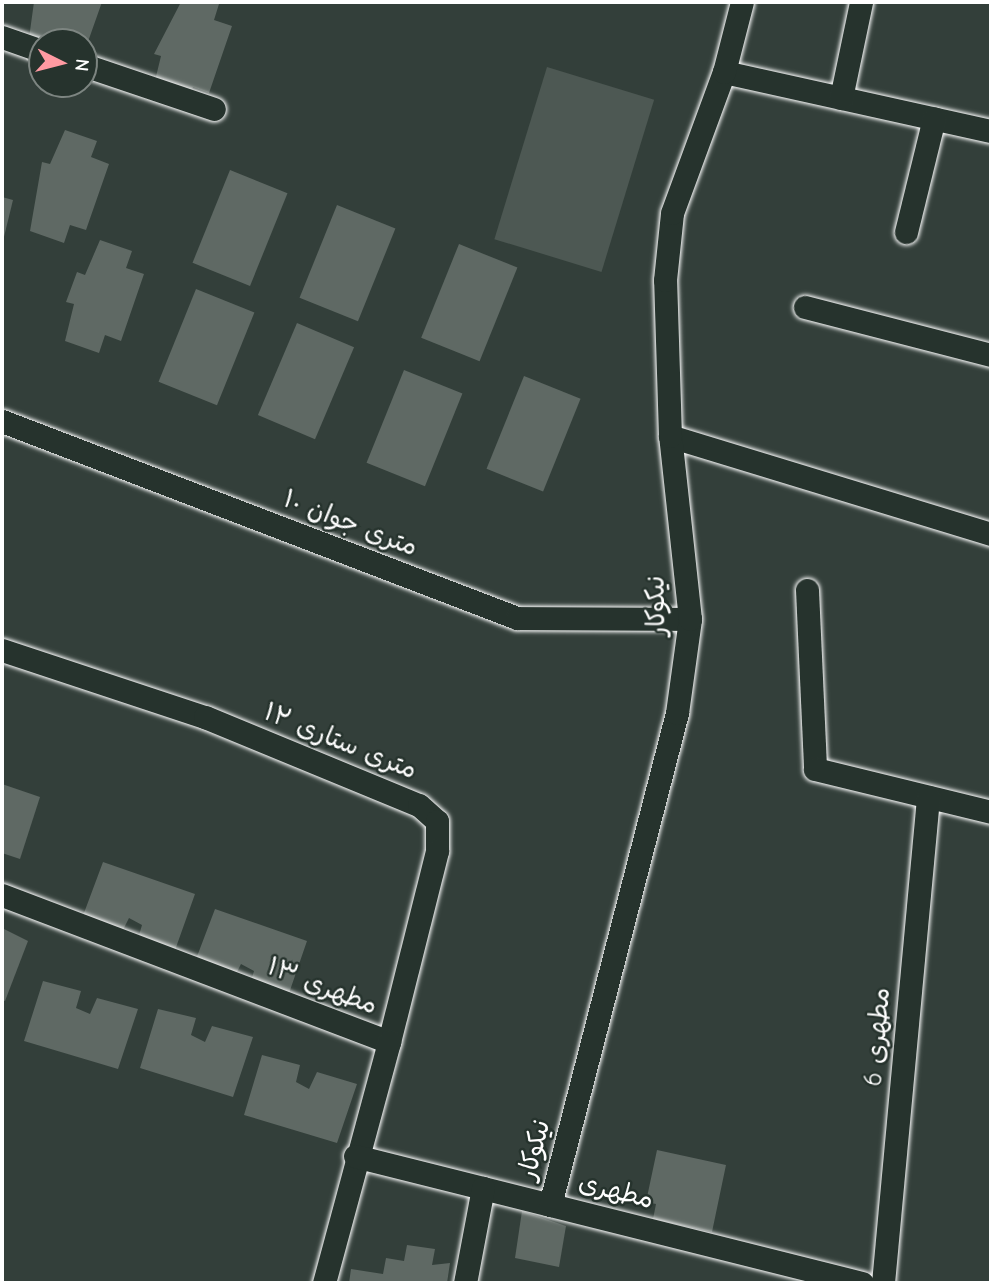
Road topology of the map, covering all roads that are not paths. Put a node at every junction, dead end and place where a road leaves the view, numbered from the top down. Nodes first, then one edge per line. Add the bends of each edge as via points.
1 (742, 2) edge
2 (861, 2) edge
3 (2, 37) edge
4 (28, 46) edge
5 (98, 70) edge
6 (724, 72) junction
7 (841, 98) junction
8 (214, 109) dead end
9 (934, 118) junction
10 (991, 131) edge
11 (905, 232) dead end
12 (805, 307) dead end
13 (991, 355) edge
14 (2, 421) edge
15 (670, 436) junction
16 (991, 534) edge
17 (807, 590) dead end
18 (690, 619) junction
19 (2, 650) edge
20 (928, 797) junction
21 (991, 812) edge
22 (2, 895) edge
23 (389, 1042) junction
24 (355, 1156) junction
25 (484, 1188) junction
26 (550, 1205) junction
27 (788, 1274) edge
28 (324, 1283) edge
29 (466, 1283) edge
30 (862, 1283) edge
31 (883, 1283) edge

1 - 6 street, نیکوکار
2 - 7 street
3 - 4 street
5 - 8 street
6 - 7 street
6 - 15 street, نیکوکار via 672,213 665,280
7 - 9 street
9 - 10 street
9 - 11 street
12 - 13 street
14 - 18 street, ۱۰ متری جوان via 517,618
15 - 16 street
15 - 18 street, نیکوکار
17 - 20 street via 815,769
18 - 26 street, نیکوکار via 677,713
19 - 23 street, ۱۲ متری ستاری via 205,717 419,805 437,821 437,851
20 - 21 street
20 - 31 street, مطهری 6
22 - 23 street, مطهری ۱۳
23 - 24 street, مطهری ۱۳
24 - 25 street, مطهری
24 - 28 street, مطهری ۱۳
25 - 26 street, مطهری
25 - 29 street
26 - 27 street, مطهری
27 - 30 street, مطهری

